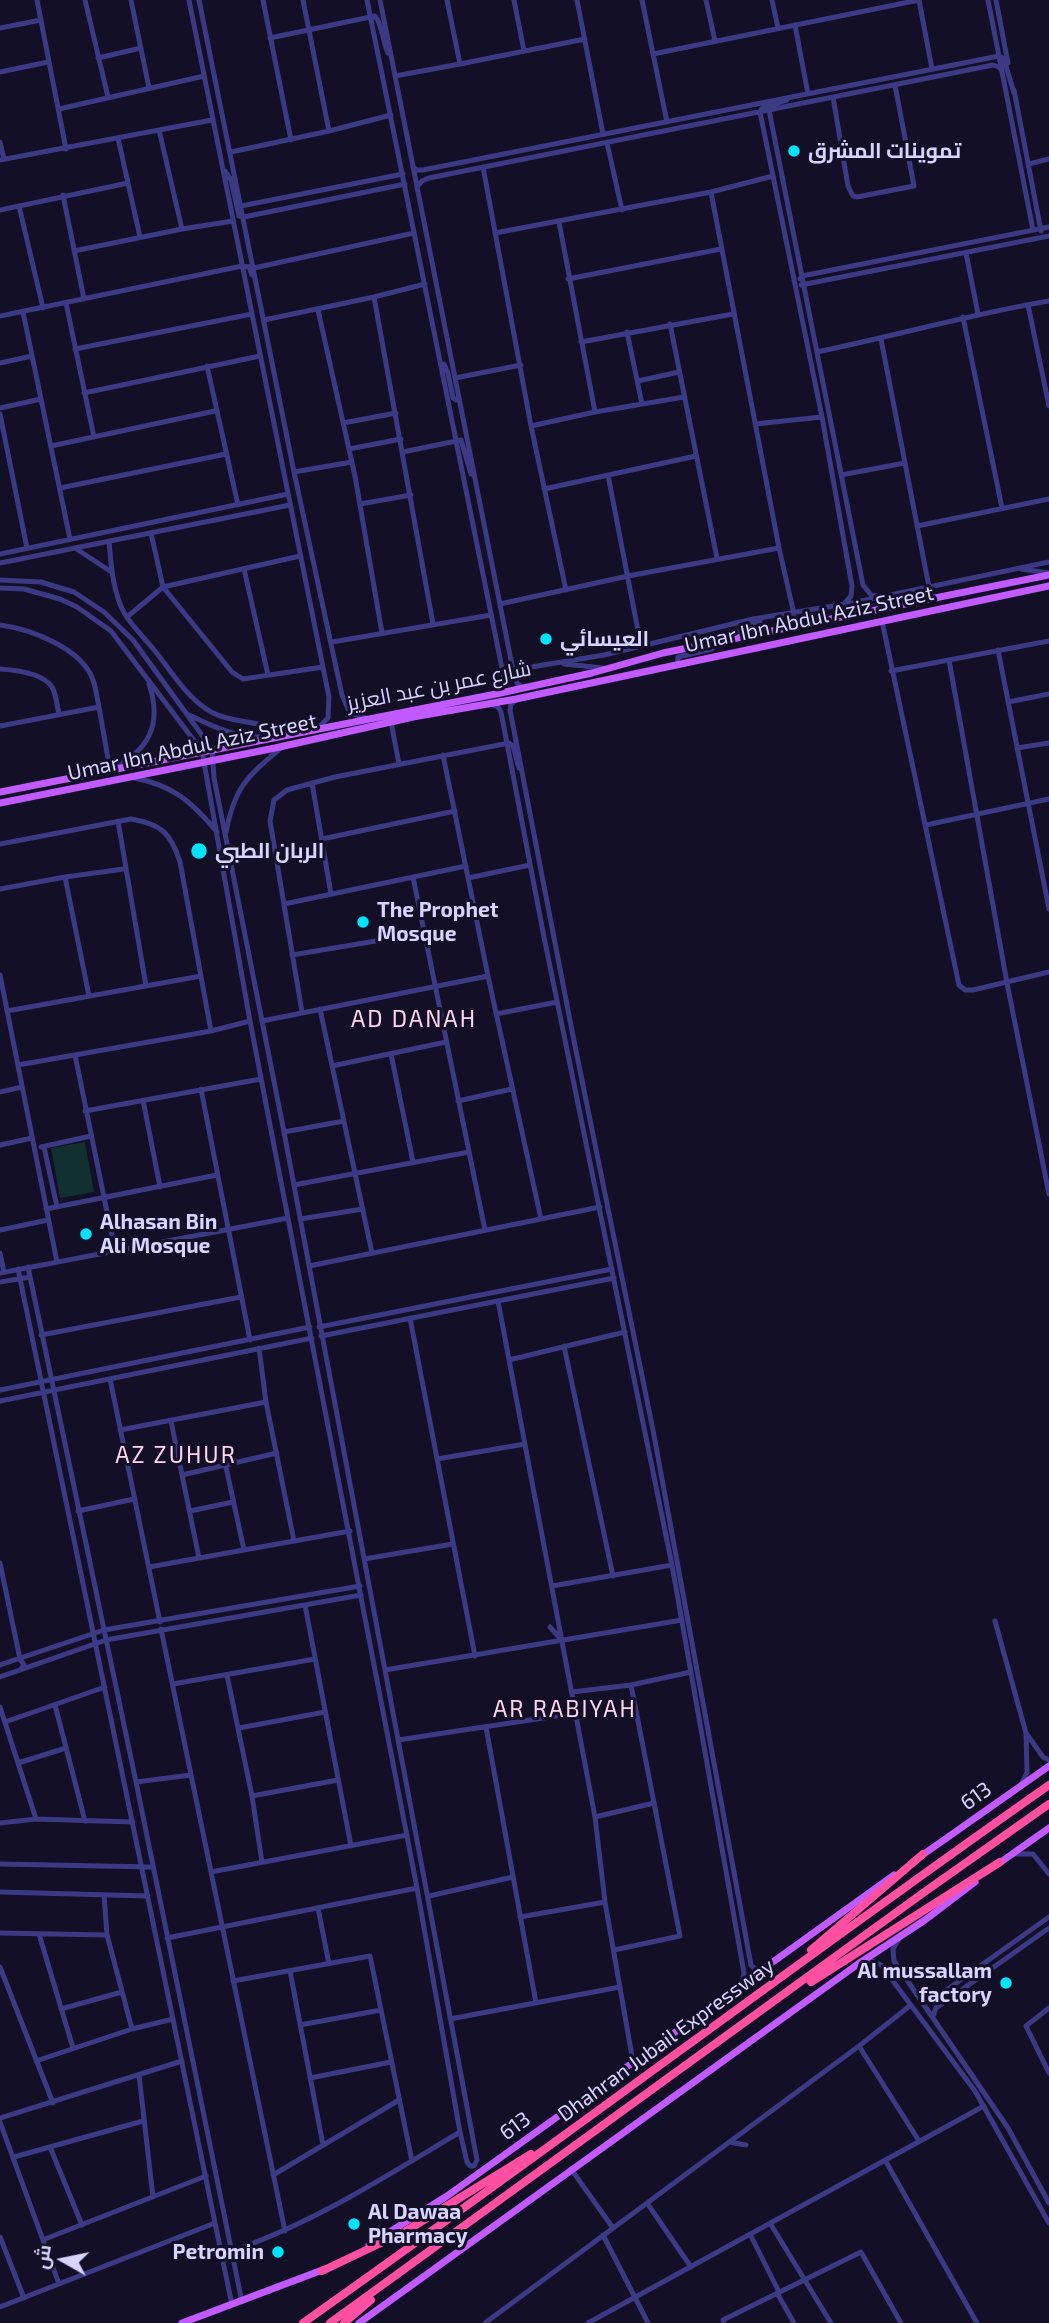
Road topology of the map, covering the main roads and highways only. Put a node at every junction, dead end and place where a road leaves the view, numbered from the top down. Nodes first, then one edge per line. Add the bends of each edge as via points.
1 (1049, 574) edge
2 (1049, 586) edge
3 (0, 792) edge
4 (0, 803) edge
5 (1049, 1766) edge
6 (1049, 1786) edge
7 (1049, 1804) edge
8 (1049, 1828) edge
9 (923, 1854) junction
10 (1000, 1863) junction
11 (757, 1996) junction
12 (729, 2035) junction
13 (584, 2121) junction
14 (412, 2264) junction
15 (321, 2271) junction
16 (182, 2323) edge
17 (303, 2323) edge
18 (330, 2323) edge
19 (344, 2323) edge
20 (359, 2323) edge

1 - 3 main road, شارع عمر بن عبد العزيز via 663,653 496,694
2 - 4 main road, Umar Ibn Abdul Aziz Street
5 - 9 main road, 613
6 - 11 highway, Dhahran Jubail Expressway / 613
7 - 12 highway, Dhahran Jubail Expressway
8 - 10 main road
9 - 11 highway
9 - 15 main road, 613 via 438,2203
10 - 12 highway
10 - 20 main road
11 - 13 highway, Dhahran Jubail Expressway / 613
12 - 14 highway, Dhahran Jubail Expressway
13 - 15 highway via 406,2231
13 - 17 highway, Dhahran Jubail Expressway / 613
14 - 18 highway, Dhahran Jubail Expressway
14 - 19 highway
15 - 16 main road, 613

